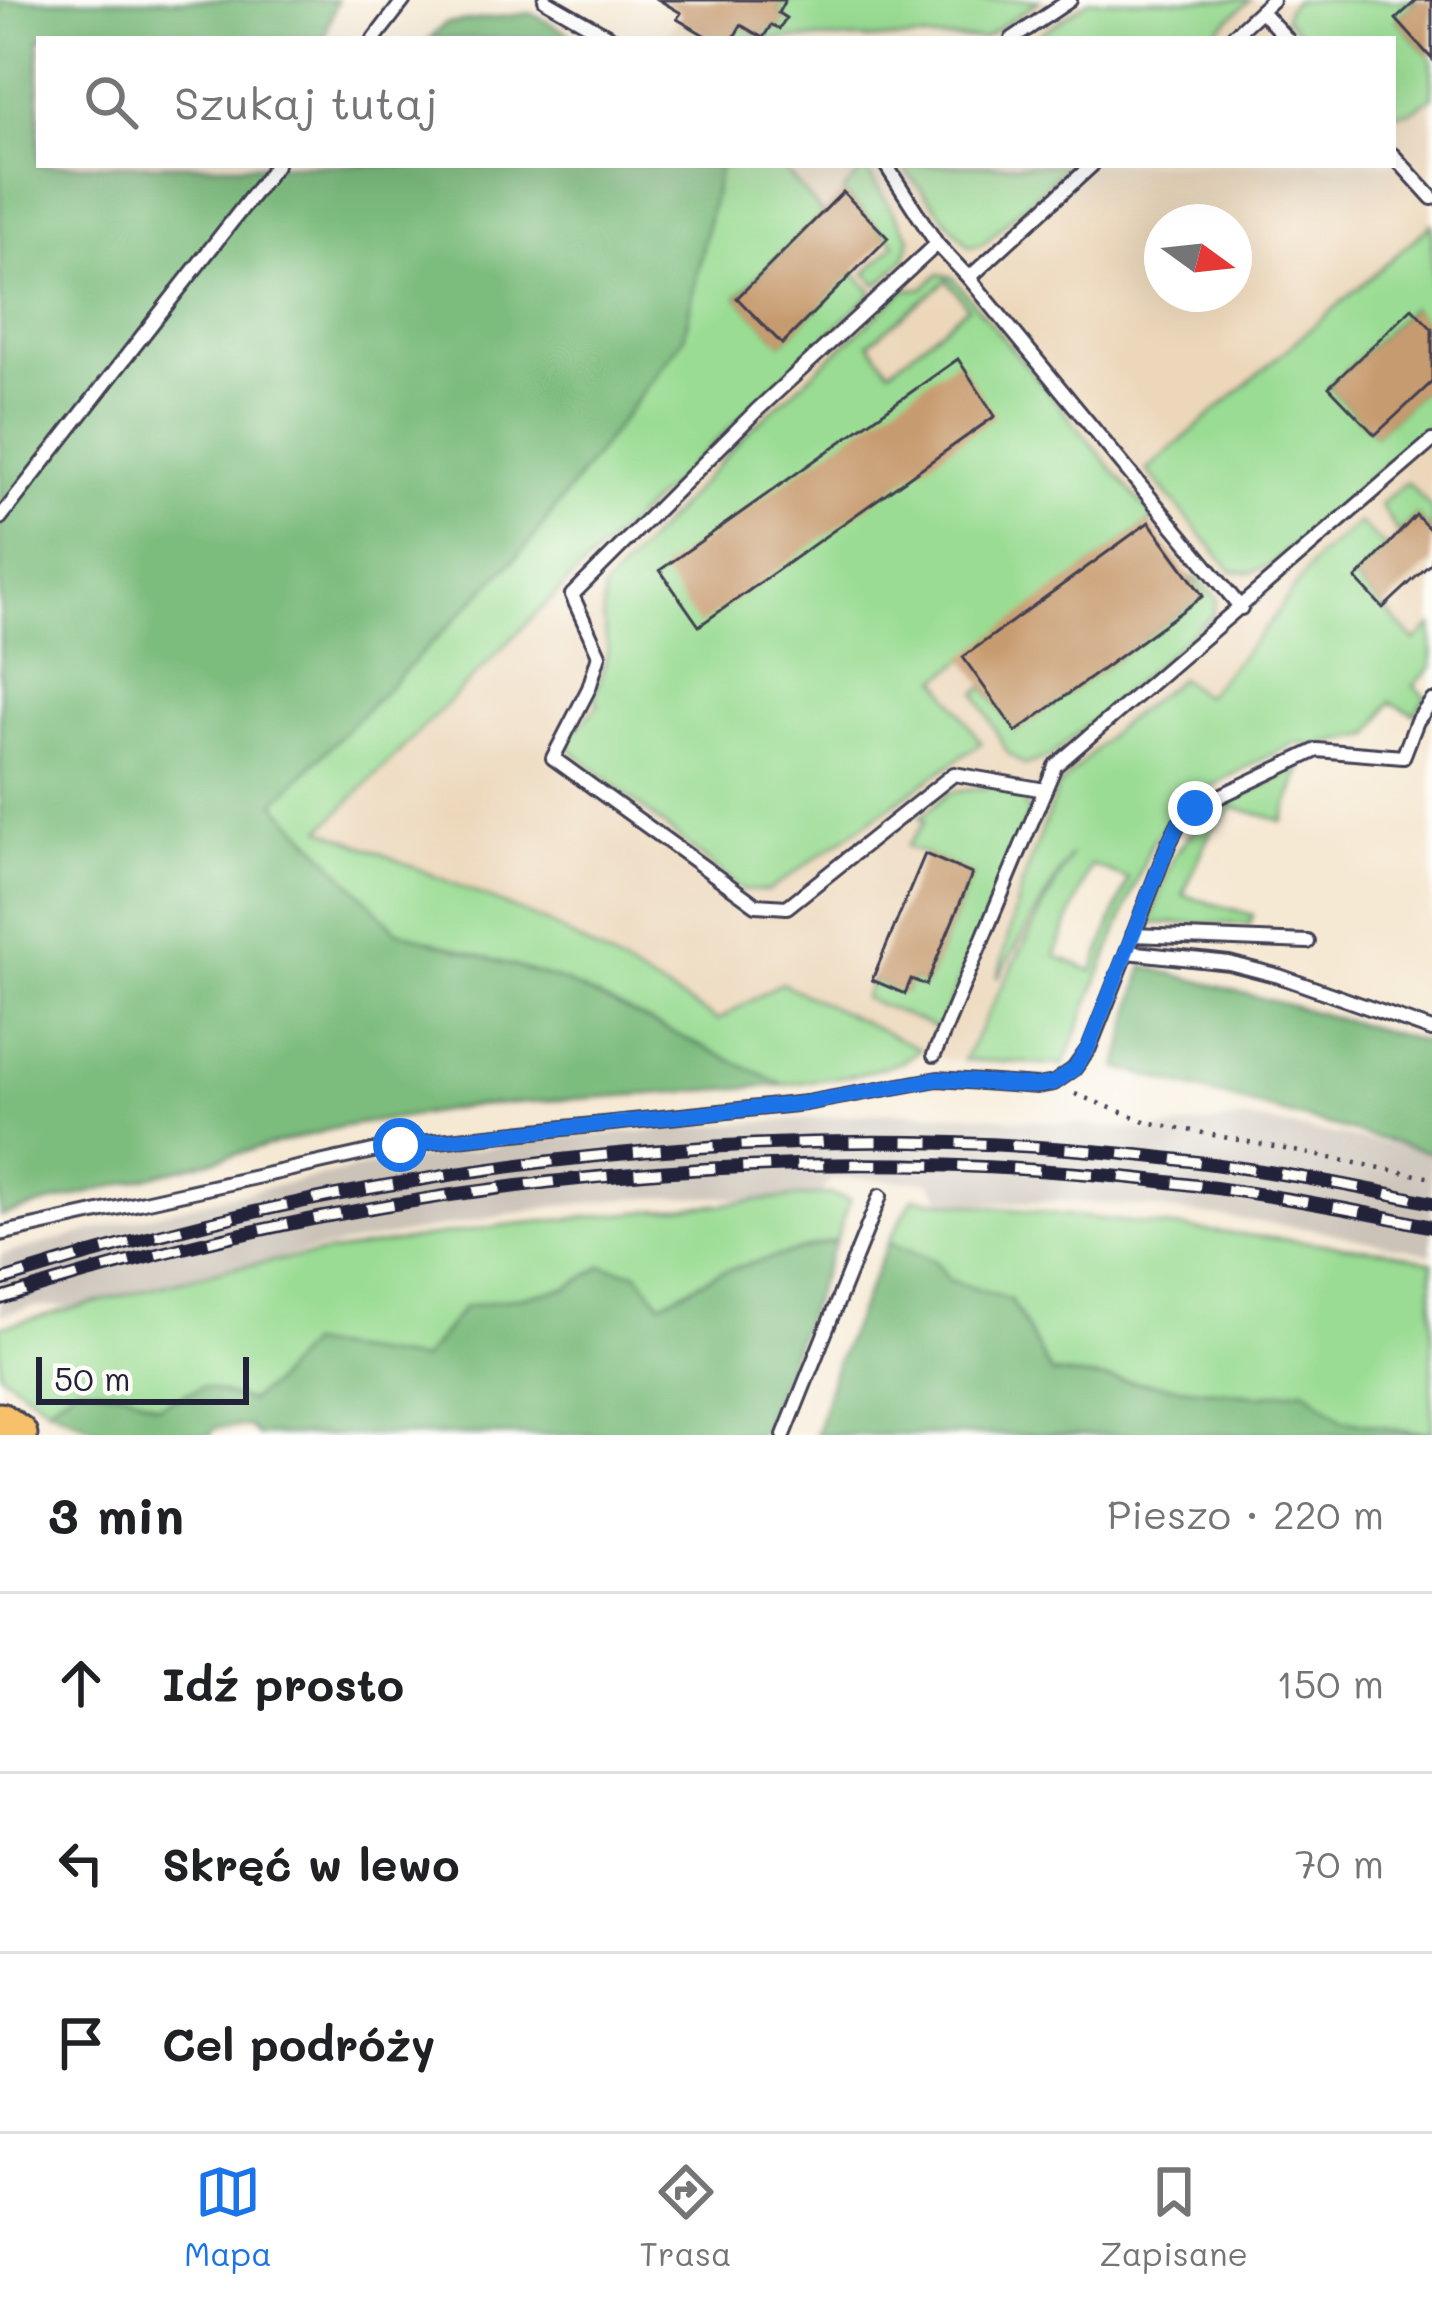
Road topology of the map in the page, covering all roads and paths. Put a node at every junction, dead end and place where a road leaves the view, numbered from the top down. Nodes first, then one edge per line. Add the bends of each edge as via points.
1 (404, 0) edge
2 (545, 0) edge
3 (1070, 0) edge
4 (1272, 0) edge
5 (1261, 11) junction
6 (376, 36) edge
7 (609, 36) edge
8 (1016, 36) edge
9 (1233, 36) edge
10 (1284, 36) edge
11 (1396, 158) edge
12 (274, 168) edge
13 (888, 168) edge
14 (1089, 168) edge
15 (1432, 198) edge
16 (937, 244) junction
17 (969, 278) junction
18 (1429, 450) edge
19 (0, 518) edge
20 (1241, 608) junction
21 (1432, 701) edge
22 (1045, 790) junction
23 (1133, 935) junction
24 (1308, 942) dead end
25 (1127, 952) junction
26 (1432, 1030) edge
27 (934, 1055) dead end
28 (1054, 1083) junction
29 (1432, 1178) edge
30 (880, 1196) dead end
31 (0, 1234) edge
32 (0, 1423) edge
33 (17, 1435) edge
34 (784, 1435) edge

1 - 6 lane
2 - 7 lane
3 - 8 lane
4 - 5 lane
5 - 9 lane
5 - 10 lane
11 - 15 lane
12 - 19 lane
13 - 16 lane
14 - 17 lane
16 - 17 lane
16 - 22 lane via 572,595 599,655 554,758 756,905 788,907 953,774
17 - 20 lane
18 - 20 lane
20 - 22 lane via 1055,766
21 - 23 lane via 1403,757 1317,750 1195,808 1178,824
22 - 27 lane
23 - 24 lane
23 - 25 lane
25 - 26 lane via 1280,976
25 - 28 lane via 1088,1048
28 - 29 path via 1147,1122
28 - 31 lane via 938,1079 806,1103 400,1145
30 - 34 lane
32 - 33 main road

